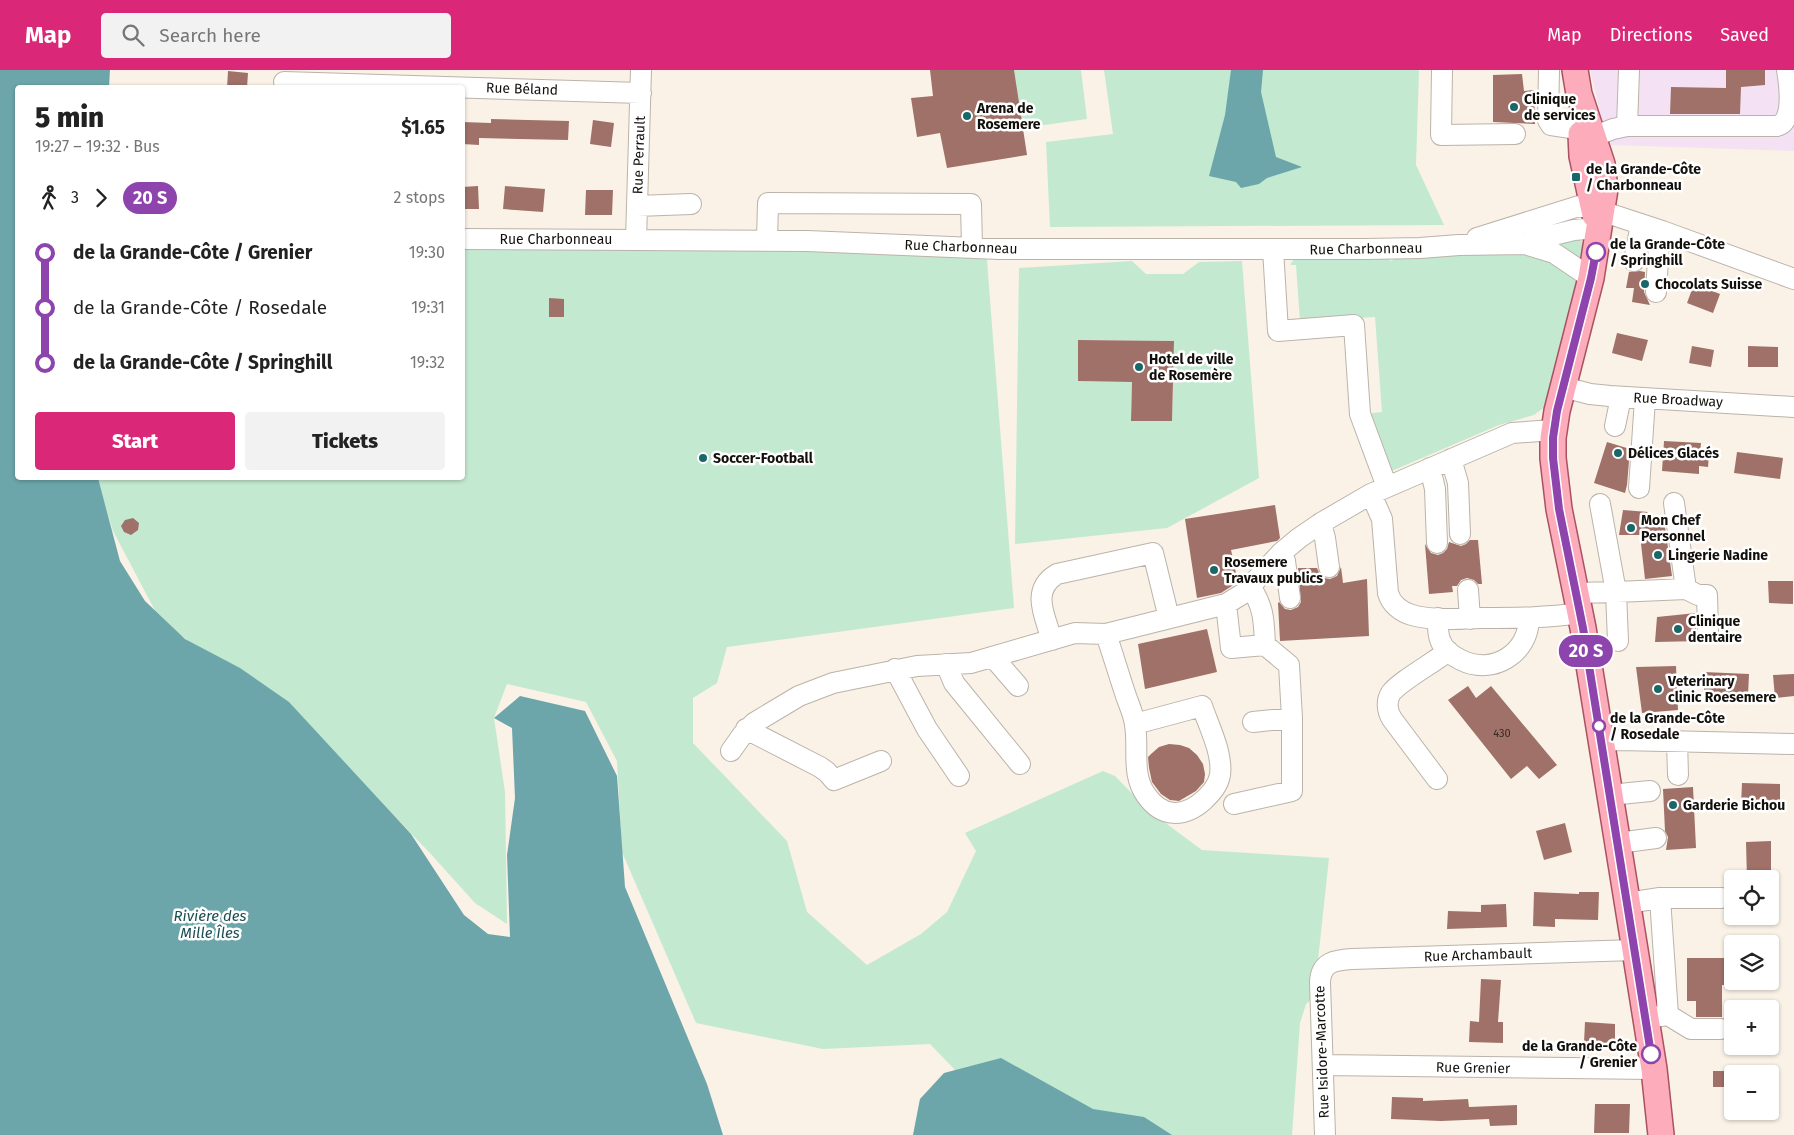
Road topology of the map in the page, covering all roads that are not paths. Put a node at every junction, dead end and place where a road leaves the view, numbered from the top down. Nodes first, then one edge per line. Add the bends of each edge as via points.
1 (641, 70) edge
2 (1442, 70) edge
3 (1549, 70) edge
4 (1575, 70) edge
5 (1629, 70) edge
6 (1787, 70) edge
7 (283, 80) edge
8 (421, 85) edge
9 (465, 87) edge
10 (641, 93) junction
11 (1627, 126) junction
12 (1586, 132) junction
13 (1515, 134) dead end
14 (691, 204) dead end
15 (637, 206) junction
16 (1597, 216) junction
17 (1642, 224) junction
18 (1662, 230) junction
19 (465, 239) edge
20 (636, 240) junction
21 (767, 240) junction
22 (1525, 244) junction
23 (1459, 245) junction
24 (972, 248) junction
25 (1273, 249) junction
26 (1634, 260) dead end
27 (1591, 278) junction
28 (1794, 279) edge
29 (1656, 292) dead end
30 (1563, 387) junction
31 (1621, 397) junction
32 (1645, 399) junction
33 (1794, 407) edge
34 (1615, 426) dead end
35 (1554, 430) junction
36 (1452, 459) junction
37 (1430, 468) junction
38 (1639, 488) dead end
39 (1379, 491) junction
40 (1674, 503) dead end
41 (1600, 504) dead end
42 (1321, 523) junction
43 (1460, 534) dead end
44 (1437, 543) dead end
45 (1281, 553) junction
46 (1329, 567) dead end
47 (1250, 586) junction
48 (1686, 588) junction
49 (1468, 590) dead end
50 (1616, 592) junction
51 (1290, 598) dead end
52 (1578, 603) junction
53 (1226, 604) junction
54 (1169, 618) junction
55 (1438, 618) junction
56 (1529, 618) junction
57 (1470, 619) junction
58 (1708, 631) dead end
59 (1106, 634) junction
60 (1052, 640) junction
61 (1618, 641) dead end
62 (1264, 645) junction
63 (1448, 651) junction
64 (994, 657) junction
65 (946, 664) junction
66 (896, 669) junction
67 (1018, 686) dead end
68 (1292, 718) junction
69 (1253, 722) dead end
70 (1136, 724) junction
71 (746, 729) junction
72 (1602, 741) junction
73 (1677, 741) junction
74 (1794, 744) edge
75 (731, 751) dead end
76 (881, 761) dead end
77 (1020, 764) dead end
78 (1678, 775) dead end
79 (959, 776) dead end
80 (1437, 779) dead end
81 (1650, 791) dead end
82 (1610, 795) junction
83 (1234, 804) dead end
84 (1656, 838) dead end
85 (1618, 844) junction
86 (1660, 898) junction
87 (1722, 898) dead end
88 (1628, 903) junction
89 (1636, 950) junction
90 (1322, 969) joint
91 (1657, 1017) junction
92 (1721, 1029) dead end
93 (1323, 1066) junction
94 (1654, 1069) junction
95 (1325, 1135) edge
96 (1660, 1135) edge

1 - 10 street, Rue Perrault
2 - 13 street via 1441,135
3 - 12 street via 1548,120 1551,125
4 - 12 main road
5 - 11 street
6 - 11 street via 1792,113 1784,124
7 - 8 street, Rue Béland
9 - 10 street, Rue Béland
10 - 15 street, Rue Perrault
11 - 12 street
12 - 16 main road via 1604,177 1605,189
14 - 15 street
15 - 20 street, Rue Perrault
16 - 17 street
16 - 22 street, Rue Charbonneau via 1574,230
16 - 23 street, Rue Charbonneau via 1579,206 1572,207
16 - 27 main road
17 - 18 street
17 - 26 street
18 - 28 street
18 - 29 street
19 - 20 street, Rue Charbonneau
20 - 21 street, Rue Charbonneau
21 - 24 street, Rue Charbonneau
21 - 24 street via 768,203 971,204
22 - 23 street, Rue Charbonneau
22 - 27 street, Rue Charbonneau via 1554,253
23 - 25 street, Rue Charbonneau
24 - 25 street, Rue Charbonneau
25 - 39 street via 1278,331 1354,325 1360,414
27 - 30 main road
30 - 31 street, Rue Broadway
30 - 35 main road
31 - 32 street, Rue Broadway
31 - 34 street
32 - 33 street, Rue Broadway
32 - 38 street
35 - 36 street via 1512,433
35 - 52 main road via 1556,487
36 - 37 street
36 - 43 street via 1458,483
37 - 39 street
37 - 44 street via 1435,490
39 - 42 street
39 - 55 street via 1389,597 1404,612
40 - 48 street
41 - 50 street
42 - 45 street
42 - 46 street
45 - 47 street
45 - 51 street
47 - 53 street
47 - 62 street via 1263,611
48 - 50 street
48 - 58 street via 1698,595 1707,595
49 - 57 street
50 - 52 street
50 - 61 street
52 - 56 street via 1557,617
52 - 72 main road
53 - 54 street
53 - 62 street via 1231,648
54 - 59 street
54 - 60 street via 1153,553 1057,574 1048,580 1041,597
55 - 57 street
55 - 63 street via 1440,639
56 - 57 street
56 - 63 street via 1524,643 1502,661 1485,666 1474,665
59 - 60 street via 1075,633
59 - 70 street
60 - 64 street
62 - 68 street via 1289,666
63 - 80 street via 1393,691 1387,707 1392,719
64 - 65 street via 971,663
64 - 67 street
65 - 66 street
65 - 77 street via 954,683
66 - 71 street via 811,691
66 - 79 street via 928,729
68 - 69 street
68 - 83 street via 1292,791
70 - 70 street via 1137,772 1145,794 1157,807 1170,813 1194,808 1213,791 1220,778 1220,760 1202,706
71 - 75 street
71 - 76 street via 820,767 834,780
72 - 73 street
72 - 82 main road
73 - 74 street
73 - 78 street
81 - 82 street
82 - 85 main road
84 - 85 street
85 - 88 main road
86 - 87 street
86 - 88 street
86 - 91 street
88 - 89 main road
89 - 90 street, Rue Archambault via 1352,959 1336,961
89 - 91 main road
90 - 93 street, Rue Isidore-Marcotte
91 - 92 street via 1691,1029
91 - 94 main road
93 - 94 street, Rue Grenier
93 - 95 street, Rue Isidore-Marcotte
94 - 96 main road

